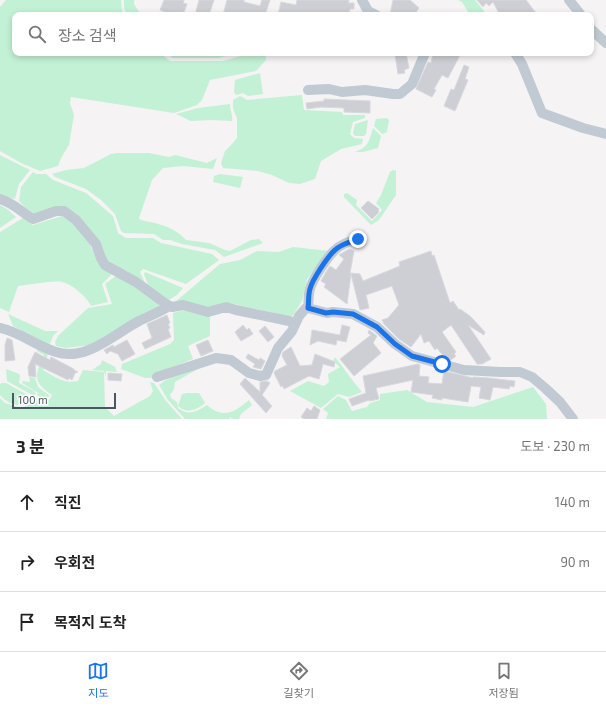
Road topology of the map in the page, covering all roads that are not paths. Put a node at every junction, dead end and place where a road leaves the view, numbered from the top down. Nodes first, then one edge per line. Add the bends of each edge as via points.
1 (362, 0) edge
2 (569, 0) edge
3 (370, 12) edge
4 (579, 12) edge
5 (594, 33) edge
6 (606, 43) edge
7 (424, 56) edge
8 (517, 56) edge
9 (308, 90) dead end
10 (606, 134) edge
11 (0, 199) edge
12 (358, 239) dead end
13 (169, 306) junction
14 (308, 308) junction
15 (295, 324) junction
16 (0, 328) edge
17 (157, 377) dead end
18 (573, 419) edge

1 - 3 street
2 - 4 street
5 - 6 street
7 - 9 street via 412,84 400,94 365,90
8 - 10 street via 542,113
11 - 13 street via 19,208 33,219 64,211 76,220 96,244 105,265 136,282
12 - 14 street via 336,249 325,264 313,281
13 - 15 street via 183,305 208,312 226,307
13 - 16 street via 97,347 75,355 57,353 11,330
14 - 15 street
14 - 18 street via 326,313 353,314 377,327 412,356 464,370 520,372 545,388
15 - 17 street via 278,348 266,375 249,373 231,360 216,358

